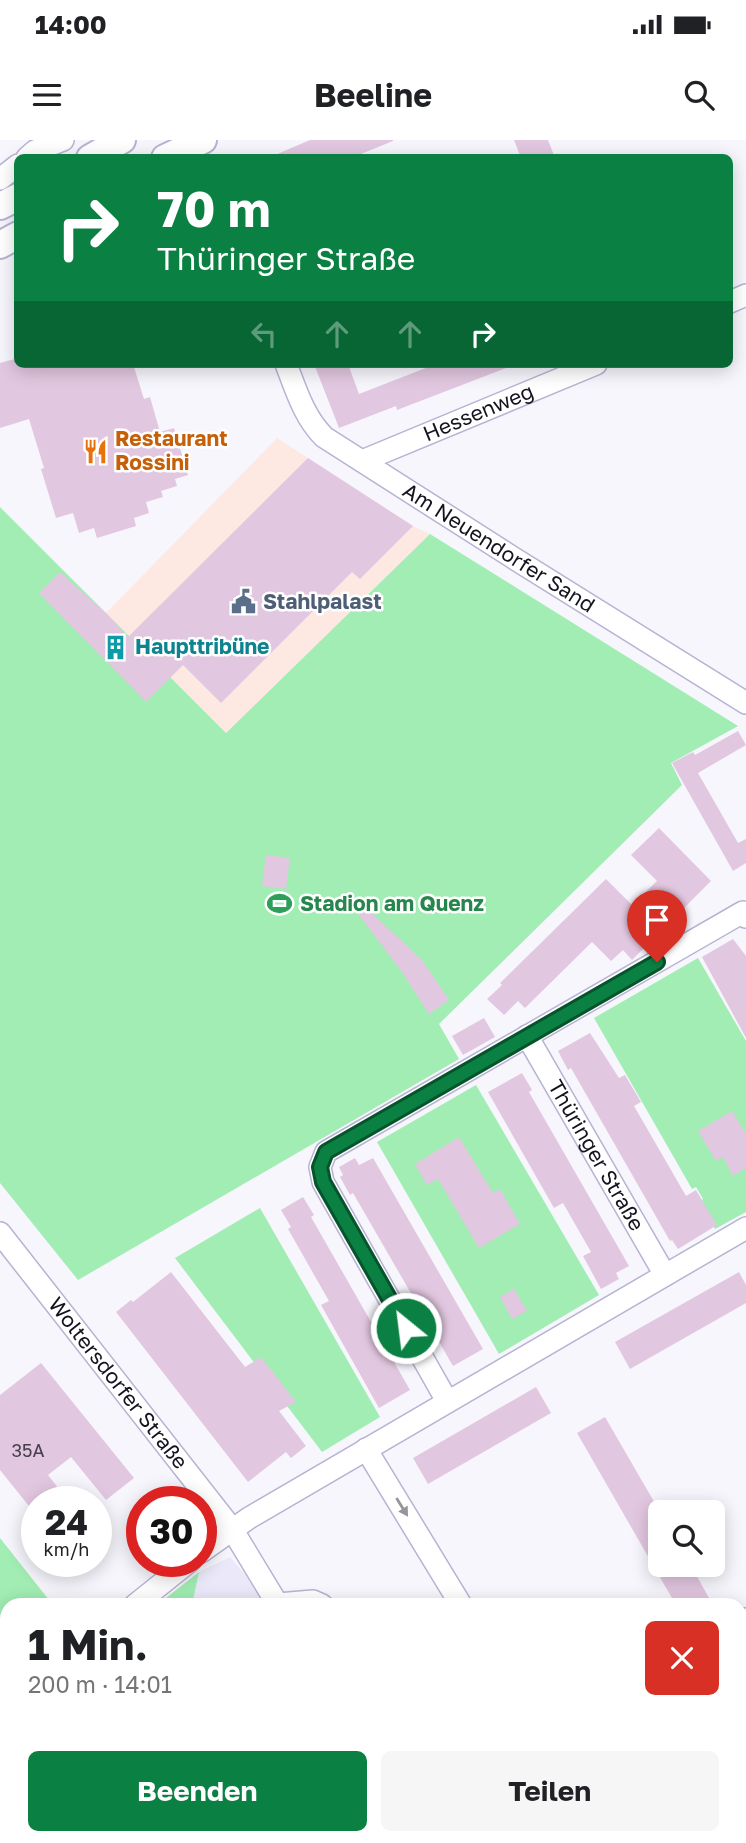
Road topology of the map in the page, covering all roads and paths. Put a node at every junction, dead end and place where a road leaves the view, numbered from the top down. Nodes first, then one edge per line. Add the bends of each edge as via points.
1 (63, 140) edge
2 (122, 140) edge
3 (198, 145) edge
4 (32, 154) edge
5 (97, 154) edge
6 (175, 154) edge
7 (14, 168) edge
8 (0, 179) edge
9 (288, 368) edge
10 (586, 368) edge
11 (362, 461) junction
12 (746, 703) edge
13 (745, 913) edge
14 (527, 1036) junction
15 (746, 1228) edge
16 (0, 1233) edge
17 (665, 1275) junction
18 (447, 1401) junction
19 (366, 1449) junction
20 (232, 1529) junction
21 (217, 1540) edge
22 (170, 1577) edge
23 (144, 1598) edge
24 (274, 1598) edge
25 (457, 1598) edge

1 - 4 street
2 - 5 main road
3 - 6 main road
7 - 8 street
9 - 11 street, Am Neuendorfer Sand via 314,426
10 - 11 street, Hessenweg
11 - 12 street, Am Neuendorfer Sand
13 - 14 street
14 - 17 street, Thüringer Straße
14 - 18 street via 326,1152 320,1167 323,1182
15 - 17 street
16 - 20 street, Woltersdorfer Straße via 66,1331
17 - 18 street
18 - 19 street
19 - 20 street
19 -> 25 street
20 - 21 street
20 - 24 street, Woltersdorfer Straße
22 - 23 street

